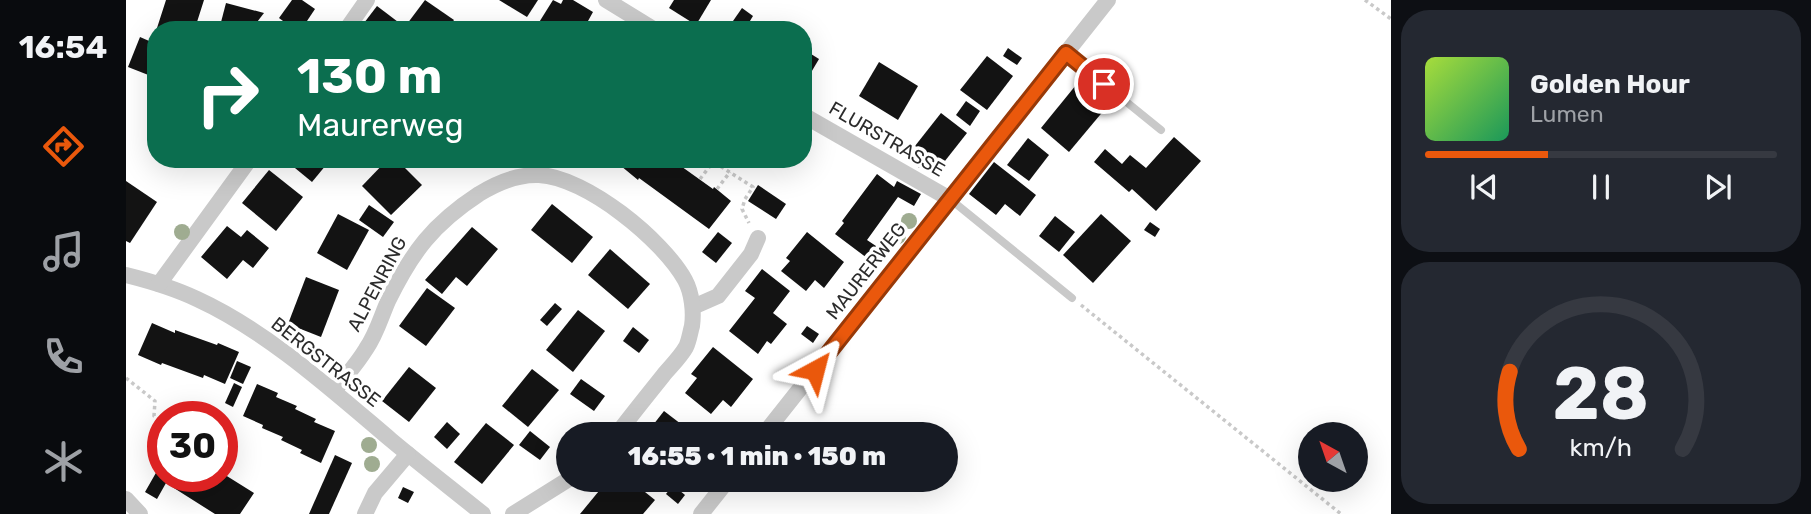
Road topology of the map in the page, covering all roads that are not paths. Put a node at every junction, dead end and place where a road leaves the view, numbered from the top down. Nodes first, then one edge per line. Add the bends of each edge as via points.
1 (367, 0) edge
2 (606, 0) edge
3 (1108, 0) edge
4 (352, 21) edge
5 (640, 21) edge
6 (1066, 53) junction
7 (812, 120) edge
8 (1161, 130) dead end
9 (243, 168) edge
10 (950, 199) junction
11 (758, 239) road end
12 (126, 275) edge
13 (159, 284) junction
14 (1072, 298) road end
15 (693, 306) junction
16 (334, 391) junction
17 (627, 422) edge
18 (773, 422) edge
19 (408, 454) junction
20 (556, 487) edge
21 (718, 492) edge
22 (126, 499) edge
23 (139, 514) edge
24 (365, 514) edge
25 (483, 514) edge
26 (513, 514) edge
27 (701, 514) edge

1 - 4 street
2 - 5 street
3 - 6 street, MAURERWEG
6 - 8 lane
6 - 10 street, MAURERWEG
7 - 10 street, FLURSTRASSE
9 - 13 street
10 - 14 lane
10 - 18 street, MAURERWEG
11 - 15 street via 718,296
12 - 13 street, BERGSTRASSE
13 - 16 street, BERGSTRASSE via 234,318
15 - 16 street, ALPENRING via 687,283 672,259 617,211 560,179 513,177 482,192 432,231 388,300 367,348
15 - 17 street, ALPENRING via 687,346
16 - 19 street, BERGSTRASSE
19 - 24 street via 375,492
19 - 25 street, BERGSTRASSE
20 - 26 street
21 - 27 street
22 - 23 street

